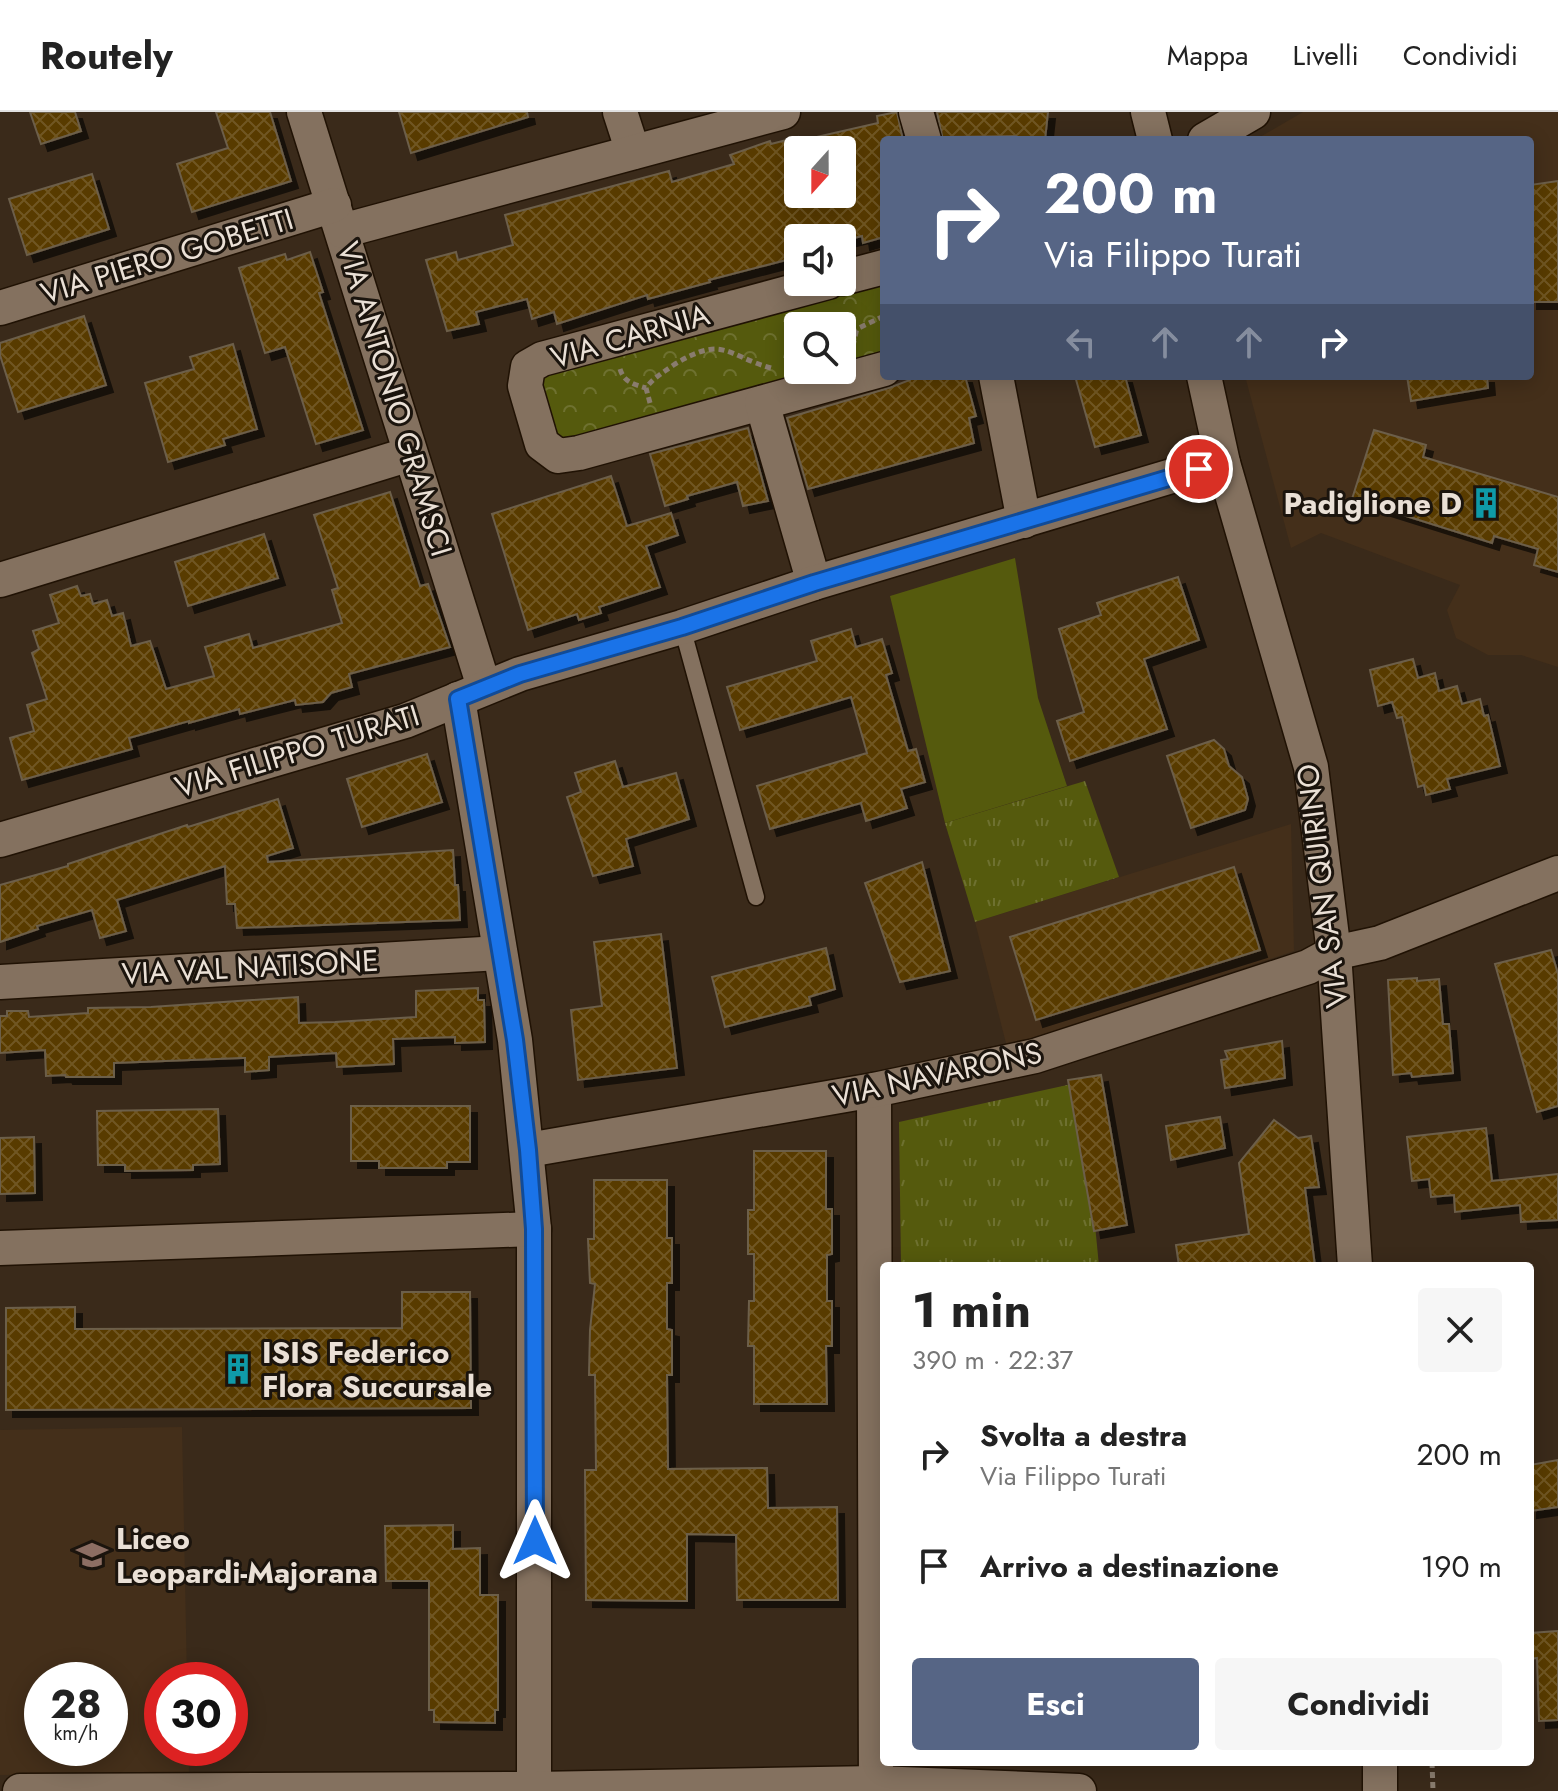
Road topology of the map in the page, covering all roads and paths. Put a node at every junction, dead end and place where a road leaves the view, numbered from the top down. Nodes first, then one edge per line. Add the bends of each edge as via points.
1 (304, 112) edge
2 (620, 112) edge
3 (783, 112) edge
4 (916, 112) edge
5 (1148, 112) edge
6 (1253, 112) edge
7 (923, 136) edge
8 (1154, 136) edge
9 (1212, 136) edge
10 (633, 152) junction
11 (338, 218) junction
12 (880, 268) edge
13 (856, 274) edge
14 (784, 294) edge
15 (0, 308) edge
16 (880, 318) edge
17 (856, 329) edge
18 (784, 367) edge
19 (880, 370) edge
20 (997, 380) edge
21 (1205, 380) edge
22 (762, 403) junction
23 (659, 431) junction
24 (410, 454) junction
25 (1223, 463) junction
26 (1024, 521) junction
27 (0, 580) edge
28 (814, 583) junction
29 (682, 627) junction
30 (471, 693) junction
31 (0, 840) edge
32 (1558, 873) edge
33 (756, 897) dead end
34 (500, 953) junction
35 (1334, 953) junction
36 (0, 982) edge
37 (874, 1090) junction
38 (528, 1150) junction
39 (534, 1229) junction
40 (0, 1248) edge
41 (1355, 1262) edge
42 (1380, 1766) edge
43 (1432, 1766) edge
44 (876, 1787) edge
45 (534, 1789) junction
46 (415, 1790) edge
47 (20, 1791) edge
48 (1079, 1791) edge
49 (1380, 1791) edge
50 (1433, 1791) edge

1 - 11 street, VIA ANTONIO GRAMSCI
2 - 10 street
3 - 10 street, VIA PIERO GOBETTI
4 - 7 street
5 - 8 street
6 - 9 street
10 - 11 street, VIA PIERO GOBETTI
11 - 15 street, VIA PIERO GOBETTI
11 - 24 street, VIA ANTONIO GRAMSCI
12 - 13 street
14 - 23 street, VIA CARNIA via 528,367 525,386 542,444 558,456
16 - 17 path
18 - 23 path via 770,368 734,352 697,351 652,378 646,388
19 - 22 street
20 - 26 street
21 - 25 street, VIA SAN QUIRINO
22 - 23 street
22 - 28 street
24 - 27 street
24 - 30 street, VIA ANTONIO GRAMSCI
25 - 26 street, VIA FILIPPO TURATI
25 - 35 street, VIA SAN QUIRINO via 1311,767
26 - 28 street, VIA FILIPPO TURATI
28 - 29 street, VIA FILIPPO TURATI
29 - 30 street, VIA FILIPPO TURATI
29 - 33 lane
30 - 31 street, VIA FILIPPO TURATI via 405,721
30 - 34 street, VIA ANTONIO GRAMSCI
32 - 35 street, VIA NAVARONS via 1380,943
34 - 36 street, VIA VAL NATISONE
34 - 38 street, VIA ANTONIO GRAMSCI
35 - 37 street, VIA NAVARONS via 1308,967 1035,1056
35 - 41 street, VIA SAN QUIRINO
37 - 38 street, VIA NAVARONS
37 - 44 street
38 - 39 street, VIA ANTONIO GRAMSCI
39 - 40 street
39 - 45 street, VIA ANTONIO GRAMSCI
42 - 49 street
43 - 50 path
44 - 45 street
44 - 48 street
45 - 46 street
46 - 47 street

